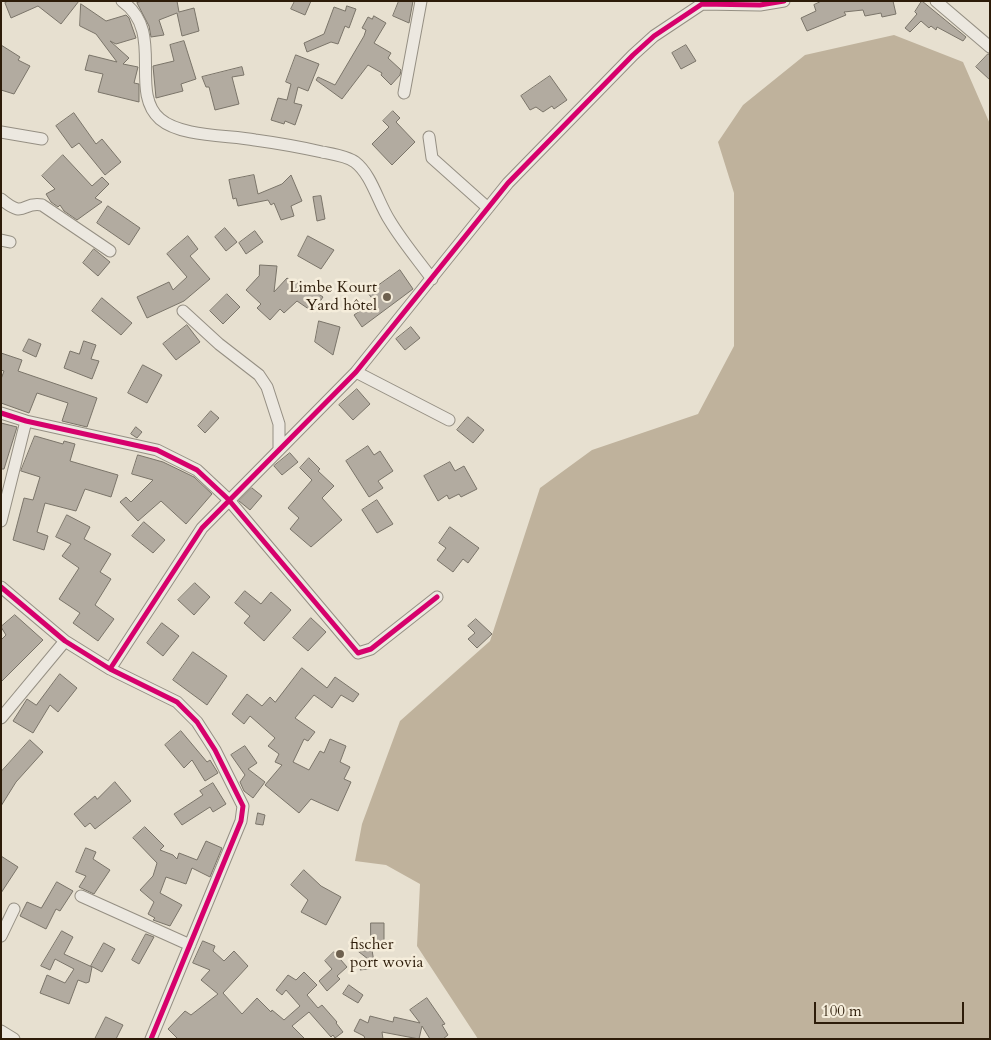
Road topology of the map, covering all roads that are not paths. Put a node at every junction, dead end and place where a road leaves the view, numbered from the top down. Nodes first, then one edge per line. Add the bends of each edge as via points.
1 (122, 1) edge
2 (421, 1) edge
3 (784, 1) edge
4 (936, 1) edge
5 (702, 2) edge
6 (990, 47) edge
7 (404, 93) dead end
8 (3, 134) edge
9 (428, 137) dead end
10 (42, 139) dead end
11 (1, 198) edge
12 (488, 208) junction
13 (110, 250) dead end
14 (432, 279) junction
15 (183, 311) dead end
16 (356, 372) junction
17 (1, 413) edge
18 (449, 420) dead end
19 (26, 421) junction
20 (279, 450) junction
21 (228, 499) junction
22 (1, 521) edge
23 (1, 587) edge
24 (437, 597) dead end
25 (65, 641) junction
26 (110, 670) junction
27 (1, 718) edge
28 (81, 896) dead end
29 (14, 909) dead end
30 (1, 936) edge
31 (190, 945) junction
32 (1, 1031) edge
33 (14, 1039) edge
34 (151, 1039) edge

1 - 14 street via 129,6 144,33 148,98 150,108 159,118 168,125 220,138 253,139 355,161 389,220
2 - 7 street
3 - 5 street via 760,5
4 - 6 street
5 - 12 street via 633,55 541,147
8 - 10 street
9 - 12 street via 432,158
11 - 13 street via 14,209 42,205
12 - 14 street
14 - 16 street
15 - 20 street via 259,375 267,387 279,424
16 - 18 street
16 - 20 street
17 - 19 street
19 - 21 street via 157,450 197,470
19 - 22 street
20 - 21 street
21 - 24 street via 358,653 371,650
21 - 26 street via 185,551
23 - 25 street
25 - 26 street
25 - 27 street
26 - 31 street via 177,702 197,722 216,750 242,806 241,821
28 - 31 street
29 - 30 street
31 - 34 street
32 - 33 street

